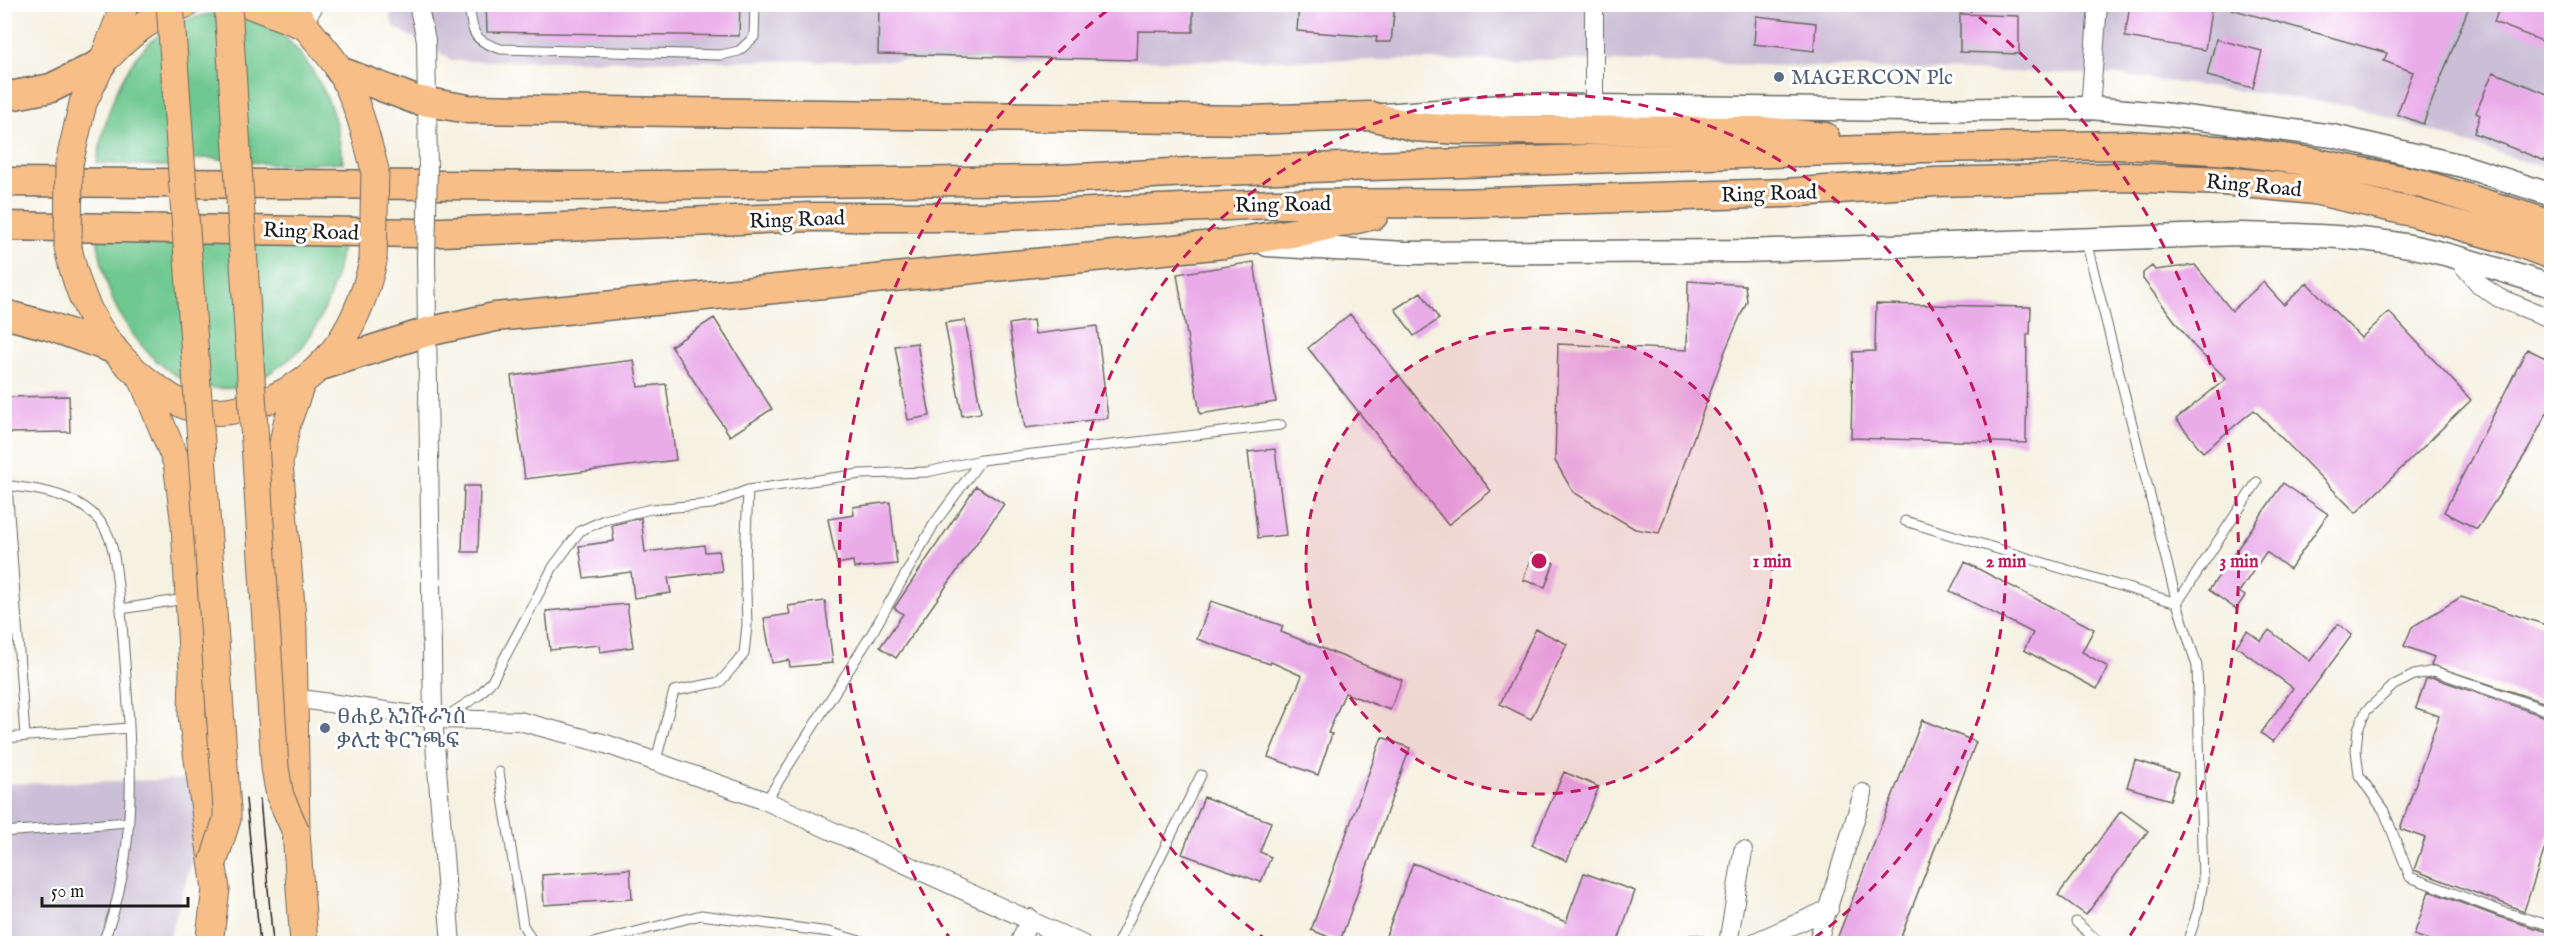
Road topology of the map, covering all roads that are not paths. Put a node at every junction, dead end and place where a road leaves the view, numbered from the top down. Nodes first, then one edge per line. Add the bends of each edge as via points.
1 (124, 4) edge
2 (170, 4) edge
3 (186, 4) edge
4 (228, 4) edge
5 (248, 4) edge
6 (418, 4) edge
7 (469, 4) edge
8 (755, 4) edge
9 (1593, 4) edge
10 (2098, 4) edge
11 (302, 11) edge
12 (102, 63) junction
13 (340, 71) junction
14 (4, 97) edge
15 (427, 103) junction
16 (1594, 106) junction
17 (2090, 108) junction
18 (1371, 116) junction
19 (1925, 148) junction
20 (4, 182) edge
21 (2552, 195) edge
22 (1428, 202) junction
23 (2552, 225) edge
24 (4, 226) edge
25 (2086, 241) junction
26 (1224, 244) junction
27 (2552, 255) edge
28 (2457, 257) junction
29 (2552, 286) edge
30 (4, 314) edge
31 (2552, 319) edge
32 (427, 332) junction
33 (113, 349) junction
34 (324, 365) junction
35 (141, 378) junction
36 (302, 384) junction
37 (1281, 425) dead end
38 (981, 460) junction
39 (2257, 482) dead end
40 (6, 485) edge
41 (748, 490) junction
42 (1905, 521) dead end
43 (188, 598) junction
44 (2177, 603) junction
45 (120, 609) junction
46 (294, 698) junction
47 (2552, 712) edge
48 (438, 718) junction
49 (129, 728) junction
50 (26, 736) junction
51 (4, 738) edge
52 (656, 760) junction
53 (499, 772) dead end
54 (1201, 775) dead end
55 (1863, 793) dead end
56 (766, 801) junction
57 (128, 822) junction
58 (4, 832) edge
59 (296, 832) junction
60 (1743, 852) dead end
61 (213, 863) junction
62 (1829, 909) junction
63 (1030, 918) junction
64 (2076, 922) dead end
65 (2552, 926) edge
66 (102, 944) edge
67 (209, 944) edge
68 (304, 944) edge
69 (451, 944) edge
70 (534, 944) edge
71 (589, 944) edge
72 (870, 944) edge
73 (1019, 944) edge
74 (1082, 944) edge
75 (1118, 944) edge
76 (1692, 944) edge
77 (1699, 944) edge
78 (1728, 944) edge
79 (1751, 944) edge
80 (1816, 944) edge
81 (2101, 944) edge
82 (2187, 944) edge

1 - 12 main road
2 - 61 main road, bridge via 227,809
3 - 12 main road via 161,13 132,31
4 - 59 main road, bridge via 275,768 280,796
5 - 11 main road
6 - 15 street via 426,39
7 - 8 lane via 472,31 482,43 501,49 721,55 739,51 754,37
9 - 16 street
10 - 17 street
11 - 13 main road
12 - 14 highway via 51,88
12 - 33 main road, bridge via 83,103 69,164 68,247 74,275 90,314
13 - 15 highway
13 - 34 main road, bridge via 362,120 375,170 373,261 361,300
15 - 18 highway via 468,109 1250,120
15 - 32 street, bridge
16 - 17 street
16 - 18 street via 1515,105
17 - 21 street via 2333,136 2463,166
18 - 19 highway via 1415,127 1459,130 1762,131
19 - 20 highway, Ring Road via 1042,180 579,186
19 - 23 highway, Ring Road via 2127,145 2233,152 2312,162 2422,184
22 - 24 highway, Ring Road via 1260,204 983,217 811,217 408,234
22 - 26 highway via 1304,231
22 - 27 highway, Ring Road via 1786,193 1935,182 2124,177 2223,181 2314,190 2416,213
25 - 26 street via 1746,251 1417,253
25 - 28 street via 2240,234 2320,236 2380,241
25 - 44 lane
26 - 32 highway via 569,308 495,317
28 - 29 street
28 - 31 street via 2481,286 2499,298
30 - 33 highway
32 - 34 highway
32 - 48 street
33 - 35 main road
34 - 36 main road
35 - 36 main road via 190,408 227,412 274,400
35 - 43 main road via 177,463
36 - 46 main road via 287,423 279,463 293,629
37 - 38 lane
38 - 41 lane via 927,472 860,474
38 - 56 lane via 934,524 871,635
39 - 44 lane
40 - 45 lane via 45,490 74,500 94,514 110,539
40 - 50 lane
41 - 48 lane via 712,504 651,509 604,520 580,531 553,567 492,681 478,696
41 - 52 lane via 744,654 720,682 674,691
42 - 44 lane
43 - 45 lane
43 - 61 main road via 192,717
44 - 82 lane via 2197,666 2203,881
45 - 49 lane
46 - 48 street
46 - 59 main road
47 - 65 lane via 2434,671 2394,685 2366,711 2358,729 2356,750 2359,775 2384,811 2410,877
48 - 52 street via 519,721
48 - 69 street
49 - 50 lane
49 - 57 lane
50 - 51 lane
52 - 56 street
53 - 70 lane via 523,925
54 - 75 lane
55 - 62 street
56 - 63 street
57 - 58 lane
57 - 66 lane via 124,871 113,920
59 - 68 main road
60 - 78 street
61 - 67 main road via 216,889
62 - 79 street
62 - 80 street
63 - 73 street
63 - 74 street
64 - 81 lane
71 - 72 lane via 701,915 829,932
76 - 77 street

